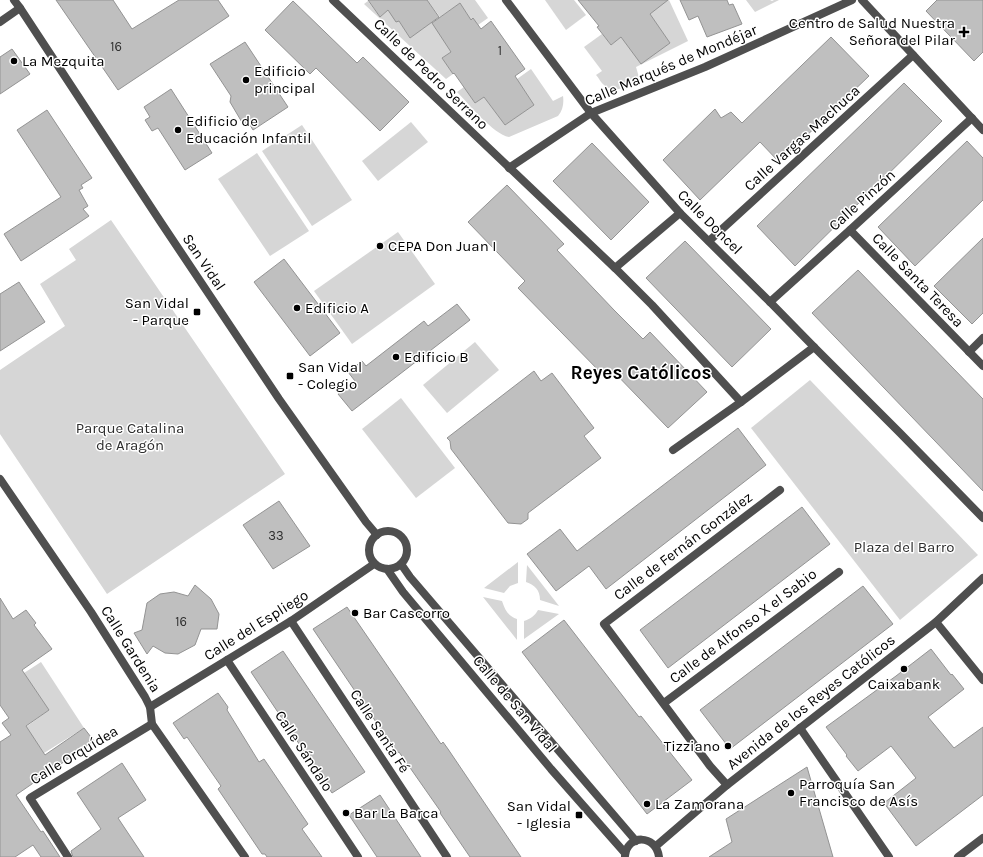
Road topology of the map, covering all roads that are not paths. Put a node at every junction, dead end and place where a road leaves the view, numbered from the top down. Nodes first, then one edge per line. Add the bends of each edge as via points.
1 (14, 0) edge
2 (333, 0) edge
3 (506, 0) edge
4 (852, 0) edge
5 (862, 0) edge
6 (20, 8) junction
7 (0, 22) edge
8 (913, 55) junction
9 (591, 113) junction
10 (972, 118) junction
11 (983, 130) edge
12 (509, 168) junction
13 (680, 213) junction
14 (850, 230) junction
15 (709, 241) junction
16 (615, 268) junction
17 (770, 302) junction
18 (983, 338) edge
19 (814, 347) junction
20 (968, 352) junction
21 (983, 366) edge
22 (741, 402) junction
23 (673, 450) dead end
24 (0, 479) edge
25 (780, 490) dead end
26 (983, 518) edge
27 (377, 535) junction
28 (374, 564) junction
29 (401, 564) junction
30 (388, 569) junction
31 (839, 572) dead end
32 (983, 578) edge
33 (291, 621) junction
34 (936, 622) junction
35 (227, 660) junction
36 (983, 680) edge
37 (664, 703) junction
38 (150, 707) junction
39 (152, 724) junction
40 (800, 728) junction
41 (727, 785) junction
42 (983, 838) edge
43 (636, 841) junction
44 (656, 846) junction
45 (625, 855) edge
46 (68, 857) edge
47 (245, 857) edge
48 (358, 857) edge
49 (446, 857) edge
50 (659, 857) edge
51 (889, 857) edge
52 (958, 857) edge

1 - 6 street, San Vidal
2 - 12 street, Calle de Pedro Serrano
3 - 9 street, Calle Doncel
4 - 9 street, Calle Marqués de Mondéjar via 705,67
5 - 8 street
6 - 7 street
6 - 27 street, San Vidal via 274,392
8 - 10 street
8 - 15 street, Calle Vargas Machuca
9 - 12 street, Calle Marqués de Mondéjar
9 - 13 street, Calle Doncel
10 - 11 street
10 - 14 street, Calle Pinzón
12 - 16 street, Calle de Pedro Serrano
13 - 15 street, Calle Doncel
13 - 16 street
14 - 17 street, Calle Pinzón
14 - 20 street, Calle Santa Teresa
15 - 17 street, Calle Doncel
16 - 22 street, Calle de Pedro Serrano
17 - 19 street, Calle Doncel
18 - 20 street
19 - 22 street
19 - 26 street, Calle Doncel
20 - 21 street, Calle Santa Teresa
22 - 23 street
24 - 38 street, Calle Gardenia via 91,612
25 - 37 street, Calle de Fernán González via 604,624
27 - 28 street via 370,544 369,552
27 - 29 street via 382,532 393,532 401,537 407,548
28 - 30 street
28 - 33 street, Calle del Espliego
29 - 30 street
29 - 43 street, Calle de San Vidal
30 - 45 street, Calle de San Vidal via 403,592
31 - 37 street, Calle de Alfonso X el Sabio
32 - 34 street, Avenida de los Reyes Católicos
33 - 35 street, Calle del Espliego
33 - 49 street, Calle Santa Fé
34 - 36 street
34 - 40 street, Avenida de los Reyes Católicos
35 - 38 street, Calle del Espliego
35 - 48 street, Calle Sándalo
37 - 41 street
38 - 39 street, Calle Gardenia
39 - 46 street, Calle Orquídea via 30,798
39 - 47 street, Calle Gardenia
40 - 41 street, Avenida de los Reyes Católicos
40 - 51 street
41 - 44 street, Avenida de los Reyes Católicos
42 - 52 street
43 - 44 street via 647,840
43 - 45 street via 627,848
44 - 50 street

